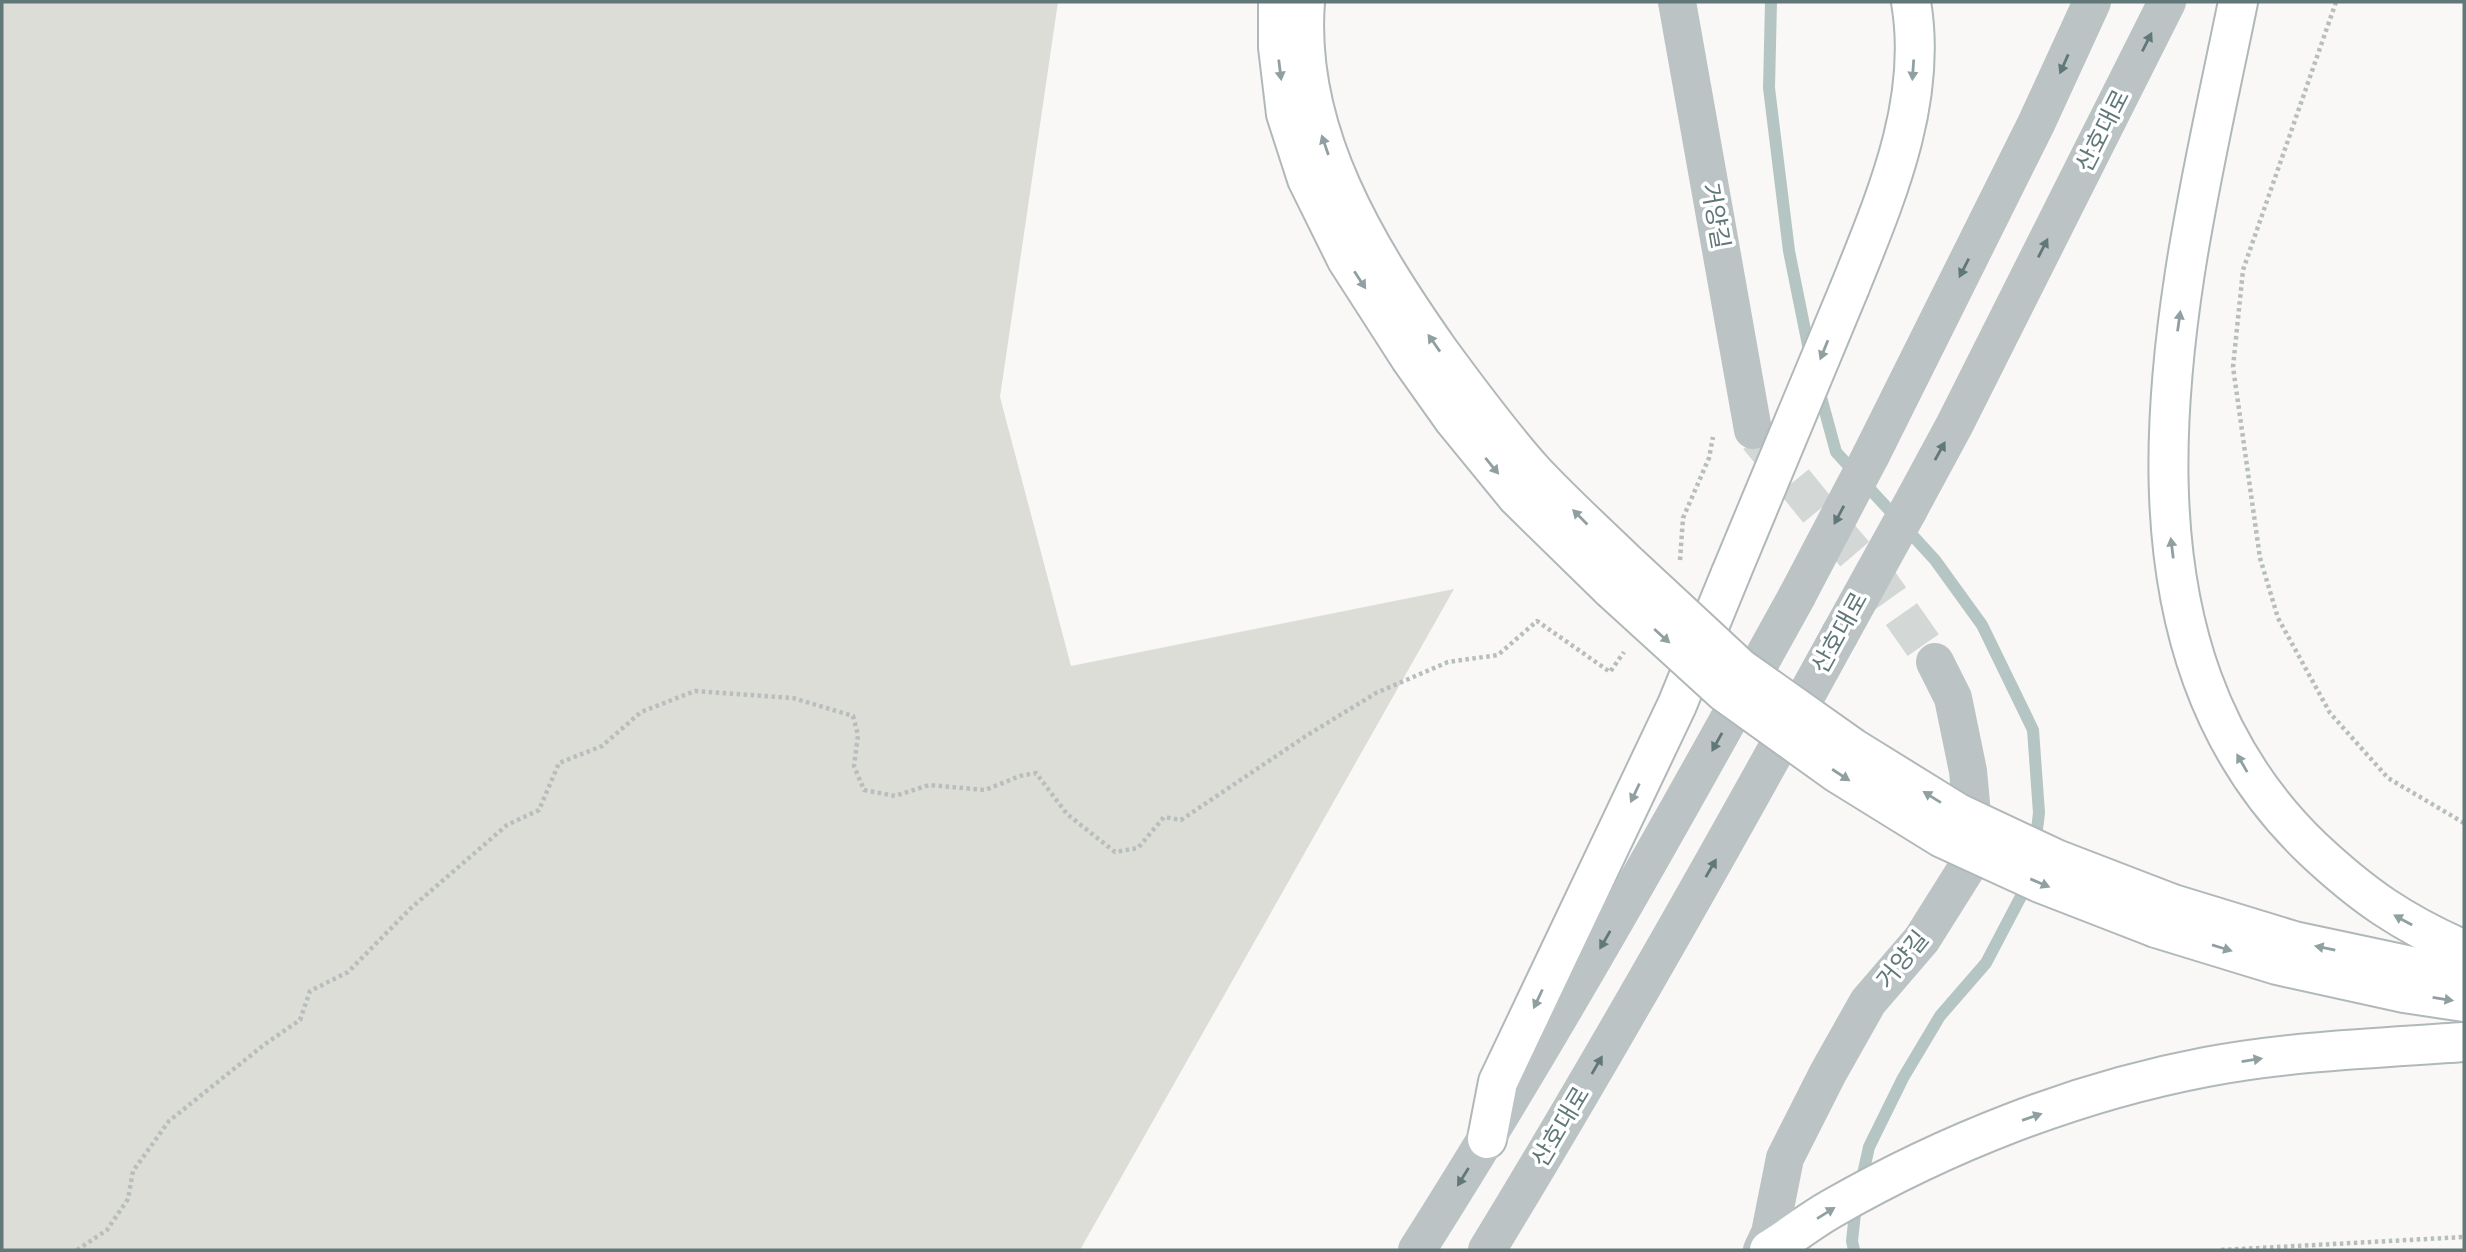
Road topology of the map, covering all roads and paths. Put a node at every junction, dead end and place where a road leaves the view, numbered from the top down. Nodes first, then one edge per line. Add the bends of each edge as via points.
1 (1278, 2) edge
2 (1305, 2) edge
3 (1676, 2) edge
4 (1911, 2) edge
5 (2092, 2) edge
6 (2167, 2) edge
7 (2238, 2) edge
8 (2336, 2) edge
9 (1752, 430) tunnel mouth
10 (1714, 431) dead end
11 (1679, 566) dead end
12 (1620, 577) junction
13 (1625, 651) dead end
14 (1935, 662) tunnel mouth
15 (2464, 823) edge
16 (2165, 916) junction
17 (2464, 950) edge
18 (2464, 975) edge
19 (2464, 1002) edge
20 (2464, 1042) edge
21 (1487, 1139) junction
22 (2464, 1237) edge
23 (78, 1250) edge
24 (1416, 1250) edge
25 (1487, 1250) edge
26 (1762, 1250) edge
27 (1769, 1250) edge
28 (2221, 1250) edge

1 -> 12 highway via 1286,114 1307,179 1347,260 1454,420 1517,497
12 -> 2 highway via 1472,396 1379,260 1343,192 1314,110 1306,68
3 - 9 street, 거양길
4 -> 21 highway, bridge via 1915,40 1911,93 1904,139 1881,210 1677,705 1499,1082
5 -> 21 street, bridge via 2030,136 1797,596 1602,945
25 -> 6 street, 산호대로, bridge via 1715,862 1908,511
17 -> 7 highway via 2370,899 2273,808 2244,767 2208,696 2180,605 2168,489 2175,352 2190,245
8 - 15 path via 2243,270 2233,367 2260,558 2278,618 2330,713 2388,778
10 - 11 path via 1709,458 1683,518
12 - 16 highway, bridge via 1724,692 1837,773 1942,838 2040,883
13 - 23 path via 1610,672 1536,621 1499,655 1448,662 1376,693 1181,820 1164,817 1138,848 1115,852 1068,814 1036,773 985,790 929,785 895,796 864,790 854,766 858,734 853,716 793,698 695,691 641,712 602,746 559,762 539,810 507,825 411,908 348,972 310,991 300,1020 169,1121 132,1171 128,1199 107,1230
14 - 26 street, 거양길 via 1953,698 1968,771 1971,861 1922,939 1868,1002 1828,1073 1785,1158 1770,1233
18 -> 16 highway
16 -> 19 highway via 2277,965
27 -> 20 highway via 1829,1210 1926,1159 2090,1096 2206,1067 2268,1057
21 -> 24 street
22 - 28 path

